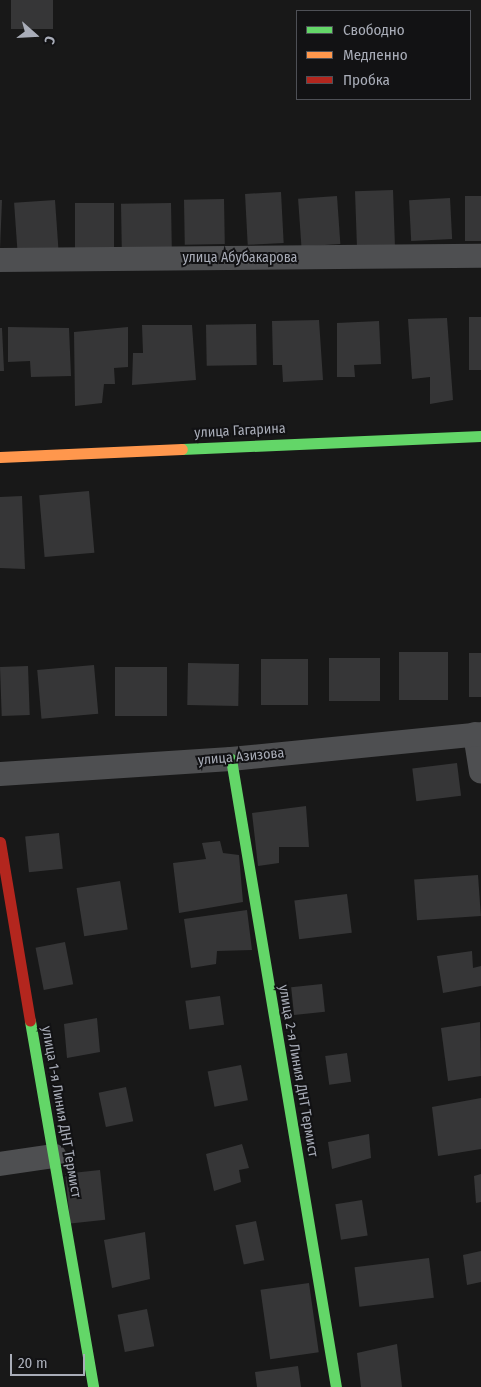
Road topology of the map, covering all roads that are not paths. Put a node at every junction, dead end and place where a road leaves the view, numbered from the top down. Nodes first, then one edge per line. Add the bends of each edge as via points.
1 (481, 256) edge
2 (0, 260) edge
3 (481, 436) edge
4 (0, 457) edge
5 (478, 734) edge
6 (231, 759) junction
7 (481, 772) edge
8 (0, 774) edge
9 (0, 842) edge
10 (54, 1156) junction
11 (0, 1164) edge
12 (93, 1387) edge
13 (336, 1387) edge

1 - 2 street, улица Абубакарова
3 - 4 street, улица Гагарина
5 - 6 street, улица Азизова
5 - 7 street
6 - 8 street, улица Азизова
6 - 13 street, улица 2-я Линия ДНТ Термист
9 - 10 street, улица 1-я Линия ДНТ Термист
10 - 11 street
10 - 12 street, улица 1-я Линия ДНТ Термист

